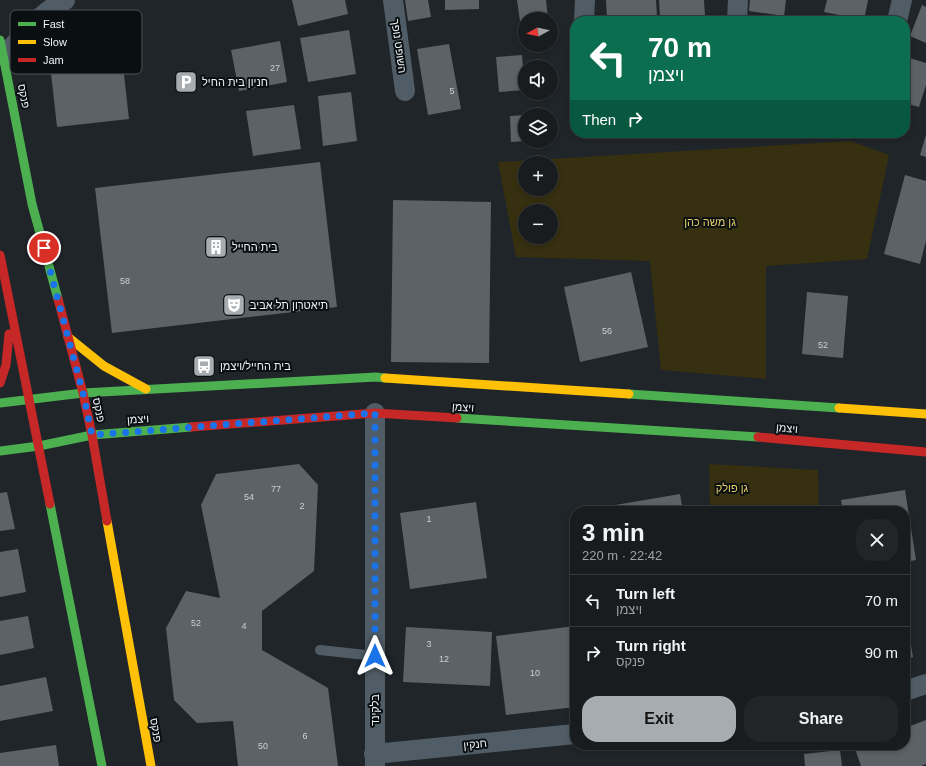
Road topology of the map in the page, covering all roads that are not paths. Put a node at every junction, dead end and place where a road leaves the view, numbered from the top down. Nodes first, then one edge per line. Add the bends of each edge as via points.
1 (65, 0) edge
2 (393, 0) edge
3 (585, 0) edge
4 (738, 0) edge
5 (902, 0) edge
6 (49, 10) edge
7 (584, 16) edge
8 (737, 16) edge
9 (898, 16) edge
10 (10, 42) edge
11 (2, 48) edge
12 (405, 91) dead end
13 (0, 255) edge
14 (10, 303) junction
15 (68, 337) junction
16 (0, 383) edge
17 (146, 389) junction
18 (83, 393) junction
19 (29, 399) junction
20 (0, 403) edge
21 (375, 413) junction
22 (926, 414) edge
23 (92, 435) junction
24 (39, 446) junction
25 (0, 452) edge
26 (926, 452) edge
27 (320, 650) dead end
28 (375, 656) junction
29 (926, 684) edge
30 (910, 689) edge
31 (570, 735) edge
32 (375, 760) edge
33 (102, 766) edge
34 (150, 766) edge

1 - 6 street
2 - 12 street, השופט נופך
3 - 7 street
4 - 8 street
5 - 9 street
10 - 11 street
11 - 15 street, פנקס via 32,204
13 - 14 street
14 - 16 street via 6,366
14 - 19 street
15 - 17 street via 104,366
15 - 18 street, פנקס
17 - 18 street
17 - 22 street via 376,377
18 - 19 street
18 - 23 street, פנקס
19 - 20 street
19 - 24 street
21 - 23 street, ויצמן
21 - 26 street, ויצמן via 746,436
21 - 28 street, בלקינד
23 - 24 street, ויצמן
23 - 34 street, פנקס
24 - 25 street, ויצמן
24 - 33 street
27 - 28 lane
28 - 32 street, בלקינד
29 - 30 street
31 - 32 street, חנקין

